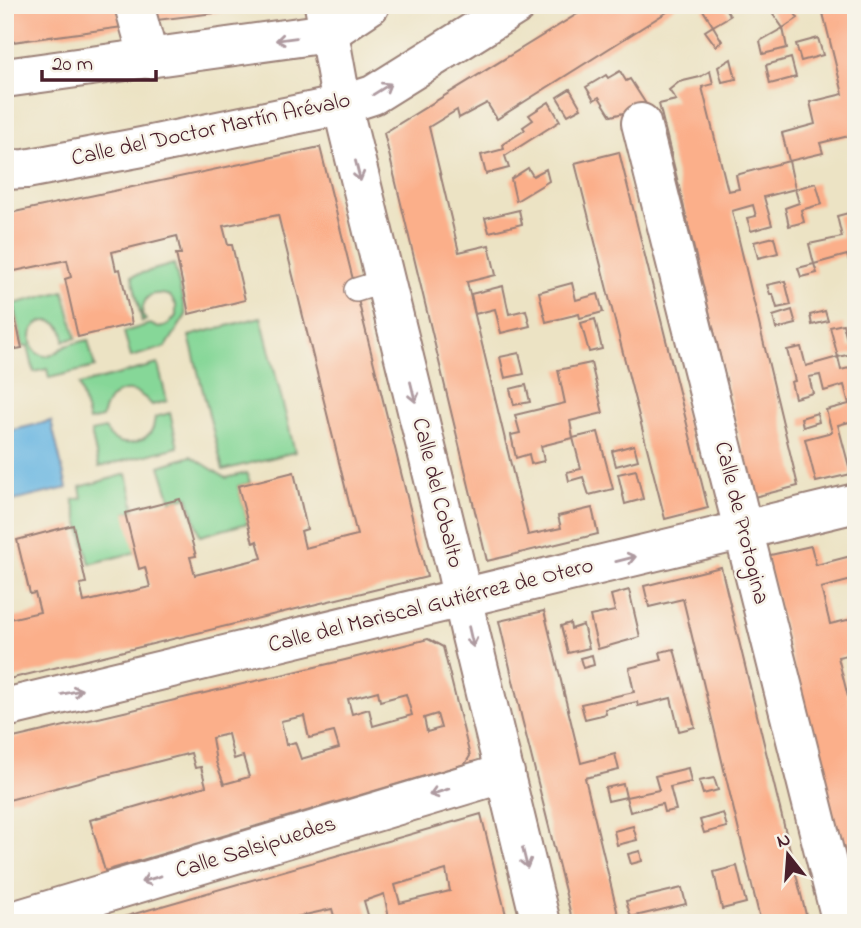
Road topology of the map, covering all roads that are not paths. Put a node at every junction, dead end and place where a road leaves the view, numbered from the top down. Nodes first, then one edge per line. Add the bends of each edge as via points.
1 (134, 5) edge
2 (370, 5) edge
3 (517, 5) edge
4 (326, 19) edge
5 (149, 59) junction
6 (5, 78) edge
7 (342, 105) junction
8 (641, 123) dead end
9 (5, 170) edge
10 (856, 503) edge
11 (743, 530) junction
12 (463, 599) junction
13 (5, 708) edge
14 (505, 774) junction
15 (6, 923) edge
16 (541, 923) edge
17 (842, 923) edge

1 - 5 street
2 - 4 street
7 -> 3 street, Calle del Doctor Martín Arévalo via 373,95
4 -> 5 street
4 - 7 street, Calle del Cobalto
5 - 6 street
7 - 9 street, Calle del Doctor Martín Arévalo
7 -> 12 street, Calle del Cobalto via 371,285
8 - 11 street, Calle de Protogina
10 - 11 street, Calle del Mariscal Gutiérrez de Otero
12 -> 11 street, Calle del Mariscal Gutiérrez de Otero
11 - 17 street, Calle de Protogina
13 -> 12 street, Calle del Mariscal Gutiérrez de Otero
12 -> 14 street, Calle del Cobalto
14 -> 15 street, Calle Salsipuedes
14 -> 16 street, Calle del Cobalto

